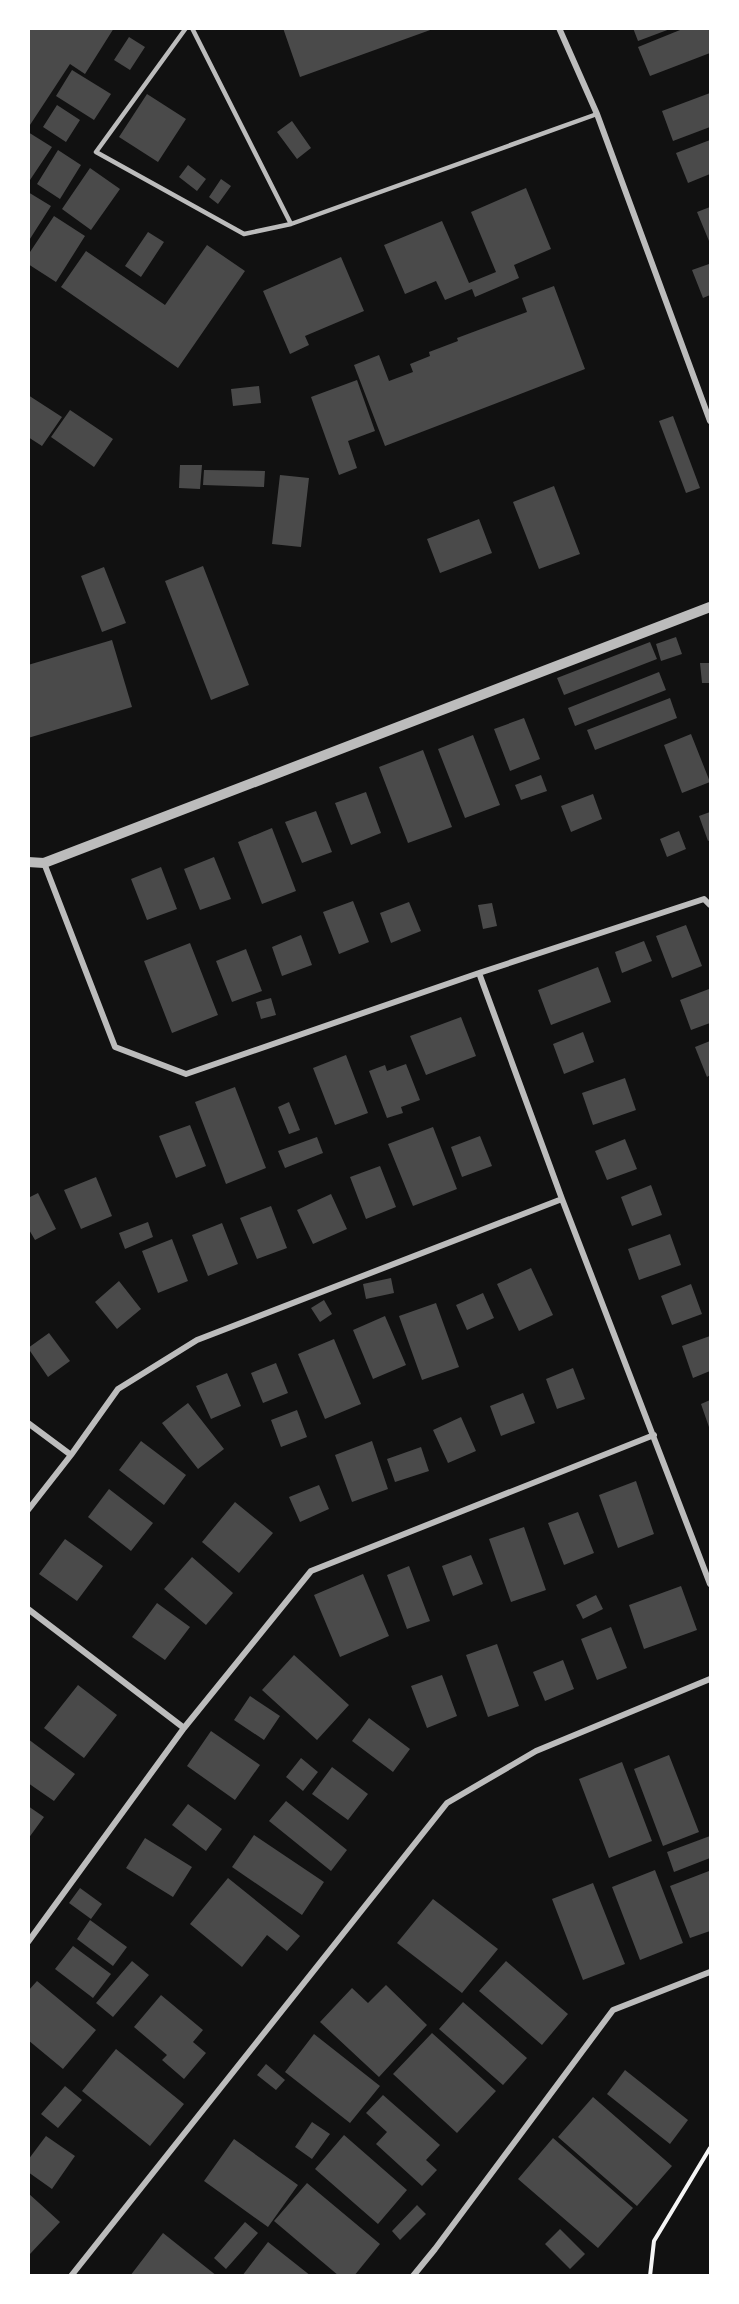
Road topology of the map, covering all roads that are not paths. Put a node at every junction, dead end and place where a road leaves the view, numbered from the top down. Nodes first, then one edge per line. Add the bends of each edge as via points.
1 (186, 28) edge
2 (192, 28) edge
3 (559, 28) edge
4 (597, 114) junction
5 (291, 224) junction
6 (711, 421) edge
7 (711, 607) edge
8 (28, 862) edge
9 (44, 862) junction
10 (711, 904) edge
11 (479, 973) junction
12 (562, 1199) junction
13 (28, 1423) edge
14 (654, 1435) junction
15 (71, 1455) junction
16 (28, 1510) edge
17 (711, 1584) edge
18 (28, 1609) edge
19 (711, 1679) edge
20 (184, 1728) junction
21 (28, 1942) edge
22 (711, 1972) edge
23 (71, 2276) edge
24 (413, 2276) edge

1 - 5 lane via 96,152 244,234
2 - 5 lane
3 - 4 street
4 - 5 lane
4 - 6 street
7 - 9 street
8 - 9 street
9 - 11 street via 115,1047 186,1074
10 - 11 street via 704,898
11 - 12 street
12 - 14 street
12 - 15 street via 197,1340 118,1389
13 - 15 street
14 - 17 street
14 - 20 street via 311,1571
15 - 16 street
18 - 20 street
19 - 23 street via 536,1751 447,1803
20 - 21 street
22 - 24 street via 613,2010

